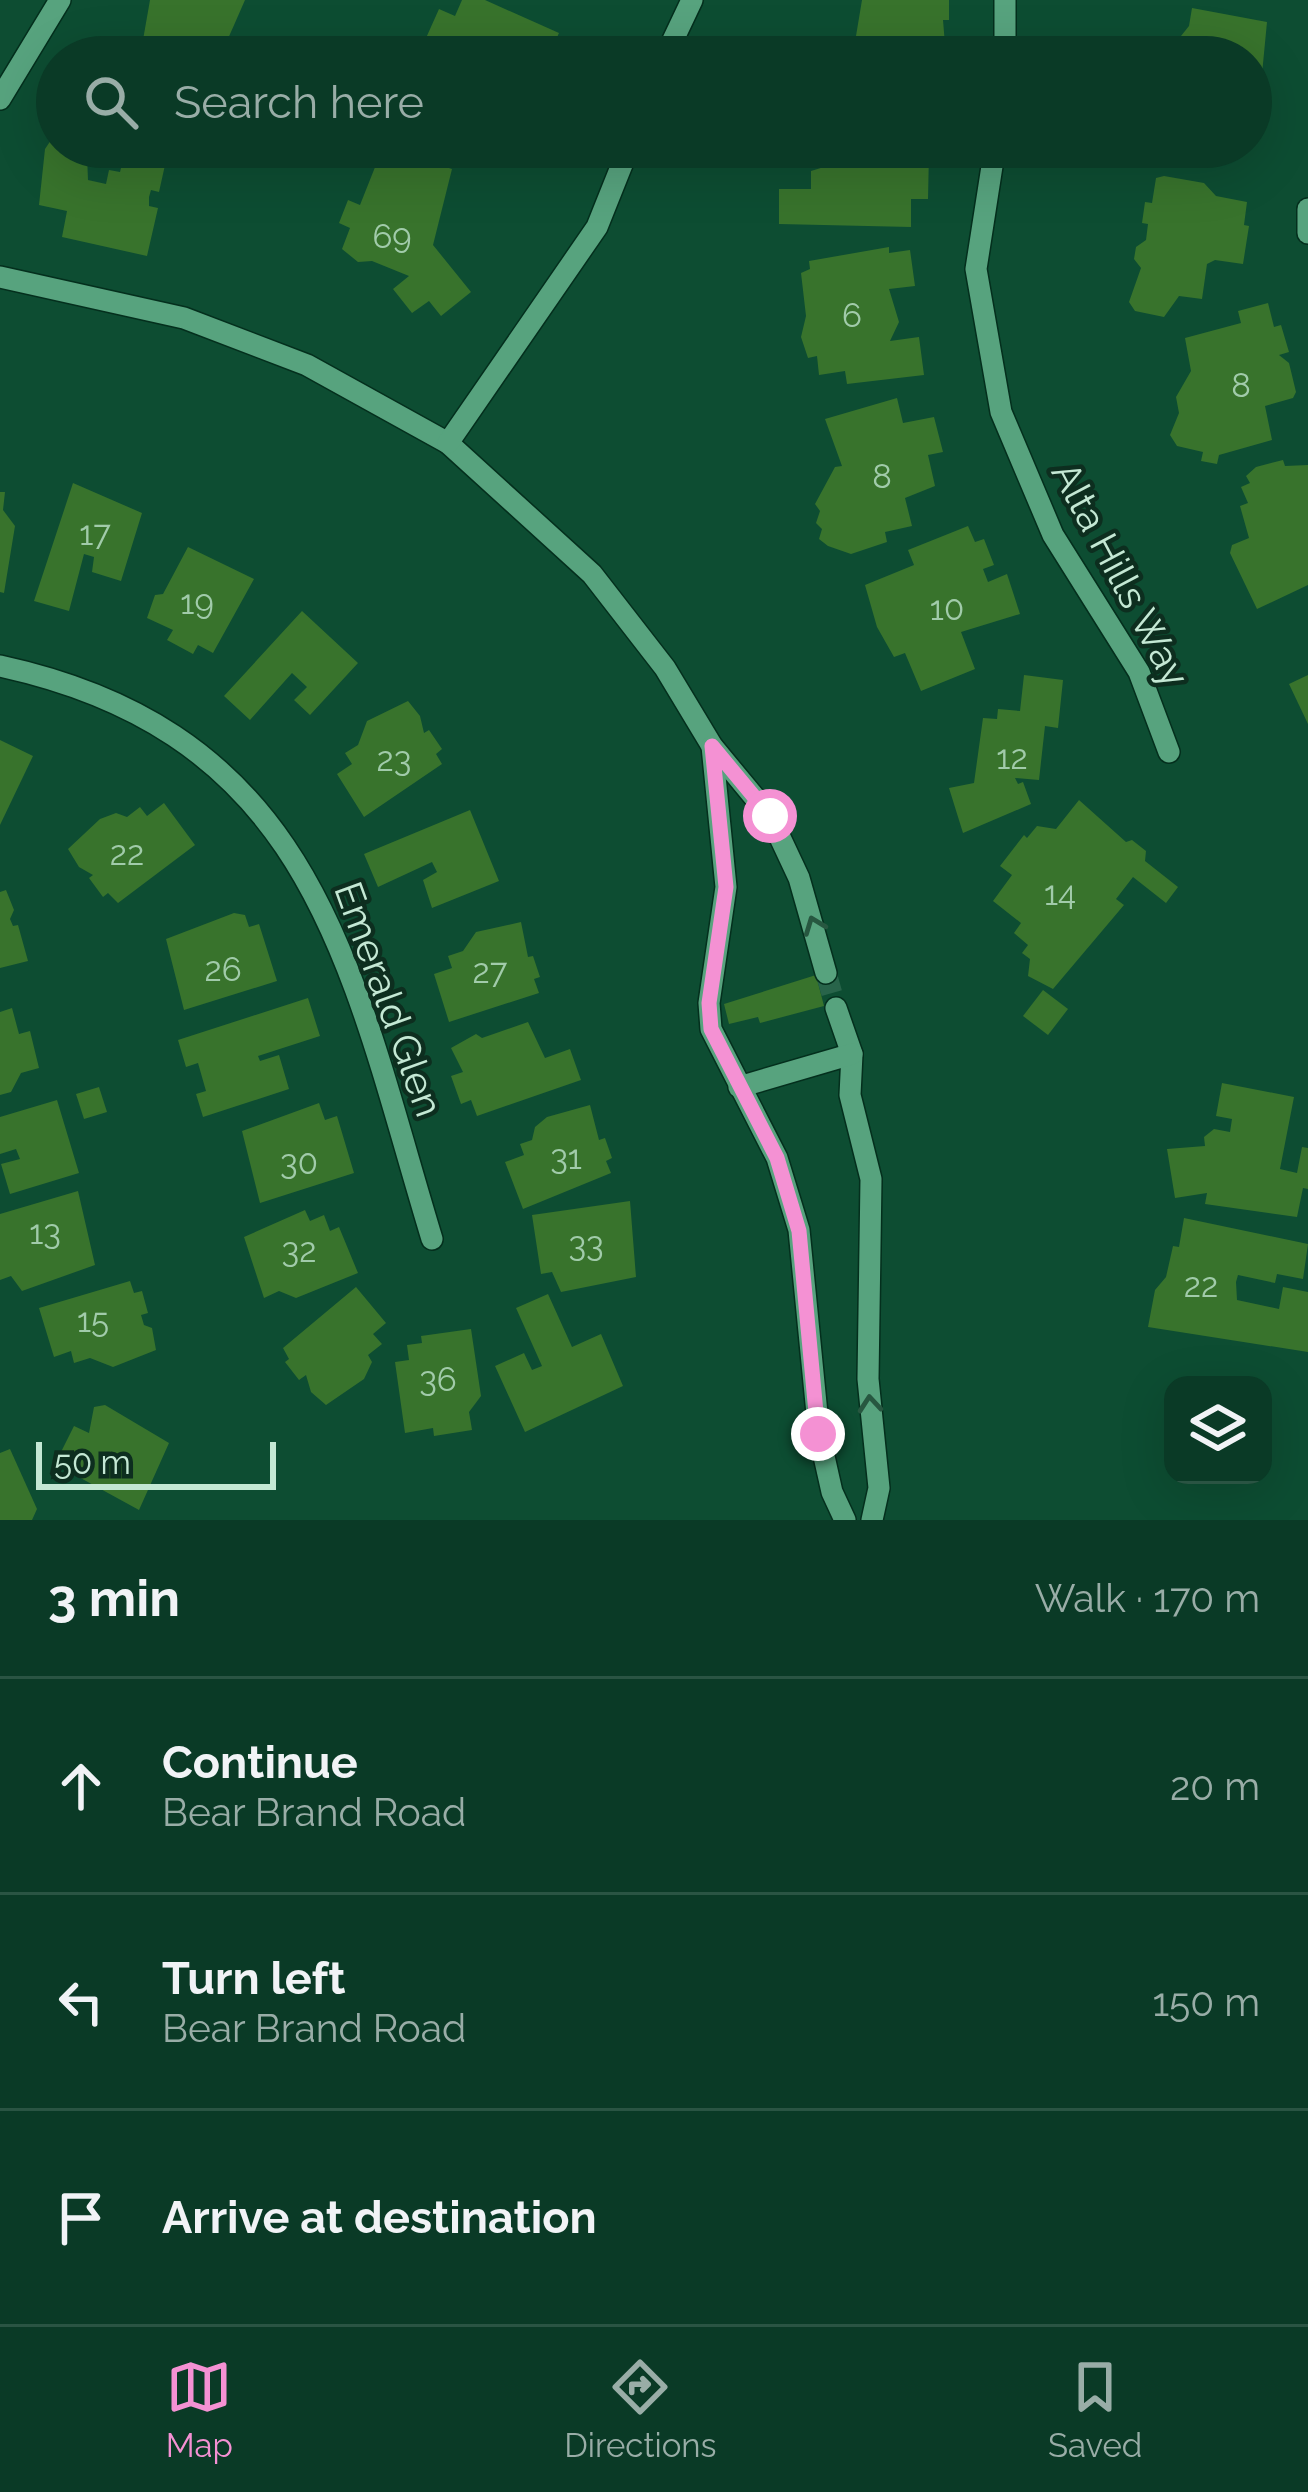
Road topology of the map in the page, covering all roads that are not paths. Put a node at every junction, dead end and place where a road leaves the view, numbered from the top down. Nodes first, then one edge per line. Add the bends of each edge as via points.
1 (61, 0) edge
2 (692, 0) edge
3 (1005, 0) edge
4 (39, 36) edge
5 (675, 36) edge
6 (1005, 36) edge
7 (36, 41) edge
8 (0, 99) edge
9 (621, 168) edge
10 (992, 168) edge
11 (1308, 209) edge
12 (1308, 233) edge
13 (0, 277) edge
14 (448, 443) junction
15 (0, 667) edge
16 (712, 746) junction
17 (1169, 752) dead end
18 (826, 973) tunnel mouth
19 (836, 1008) tunnel mouth
20 (852, 1054) junction
21 (739, 1088) junction
22 (432, 1239) dead end
23 (845, 1520) edge
24 (872, 1520) edge

1 - 4 street
2 - 5 street
3 - 6 street
7 - 8 street
9 - 14 street via 597,227
10 - 17 street, Alta Hills Way via 976,269 1001,412 1052,535 1139,672
11 - 12 street
13 - 14 street via 184,318 308,365
14 - 16 street via 592,574 665,668
15 - 22 street, Emerald Glen via 72,682 194,747 296,855 326,915
18 -> 16 street via 800,878 770,816
16 - 21 street via 726,887 709,1003 719,1051
19 - 20 street
20 - 21 street
24 -> 20 street via 879,1489 868,1379 871,1179 850,1095
21 - 23 street via 777,1158 799,1231 818,1434

